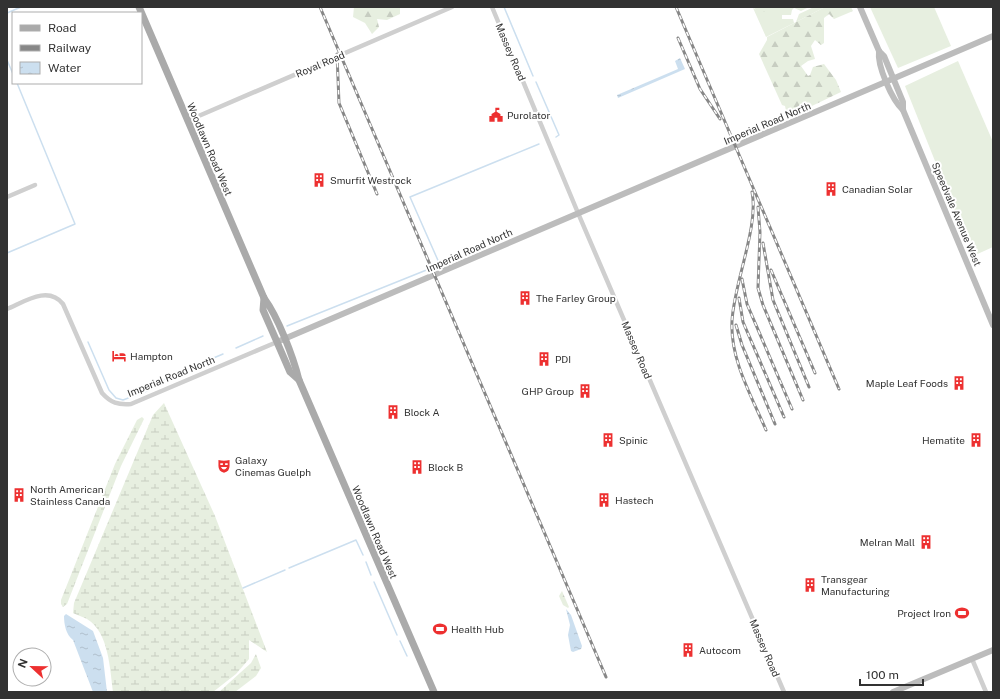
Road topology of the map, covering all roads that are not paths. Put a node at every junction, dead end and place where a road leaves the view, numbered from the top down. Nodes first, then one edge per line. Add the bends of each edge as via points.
1 (452, 7) edge
2 (492, 7) edge
3 (860, 7) edge
4 (142, 14) edge
5 (993, 36) edge
6 (879, 52) junction
7 (894, 80) junction
8 (887, 82) junction
9 (903, 110) junction
10 (187, 121) junction
11 (35, 185) dead end
12 (7, 197) edge
13 (578, 213) junction
14 (7, 309) edge
15 (993, 325) edge
16 (280, 341) junction
17 (993, 650) edge
18 (972, 659) junction
19 (434, 692) edge
20 (784, 692) edge
21 (893, 692) edge
22 (986, 692) edge

1 - 10 street, Royal Road
2 - 13 street, Massey Road
3 - 6 street, Speedvale Avenue West
4 - 10 main road, Woodlawn Road West
5 - 7 street, Imperial Road North
6 - 7 street, Speedvale Avenue West via 884,56
6 - 8 street, Speedvale Avenue West via 878,59
7 - 8 street, Imperial Road North
7 - 9 street, Speedvale Avenue West via 903,102
8 - 9 street, Speedvale Avenue West via 897,104
8 - 13 street, Imperial Road North
9 - 15 street, Speedvale Avenue West
10 - 16 main road, Woodlawn Road West via 264,298 264,310
11 - 12 street
13 - 16 street, Imperial Road North
13 - 20 street, Massey Road
14 - 16 street, Imperial Road North via 40,295 53,295 59,298 102,393 109,401 119,405 131,404
16 - 19 main road, Woodlawn Road West via 290,372 299,380
17 - 18 street
18 - 21 street
18 - 22 street

